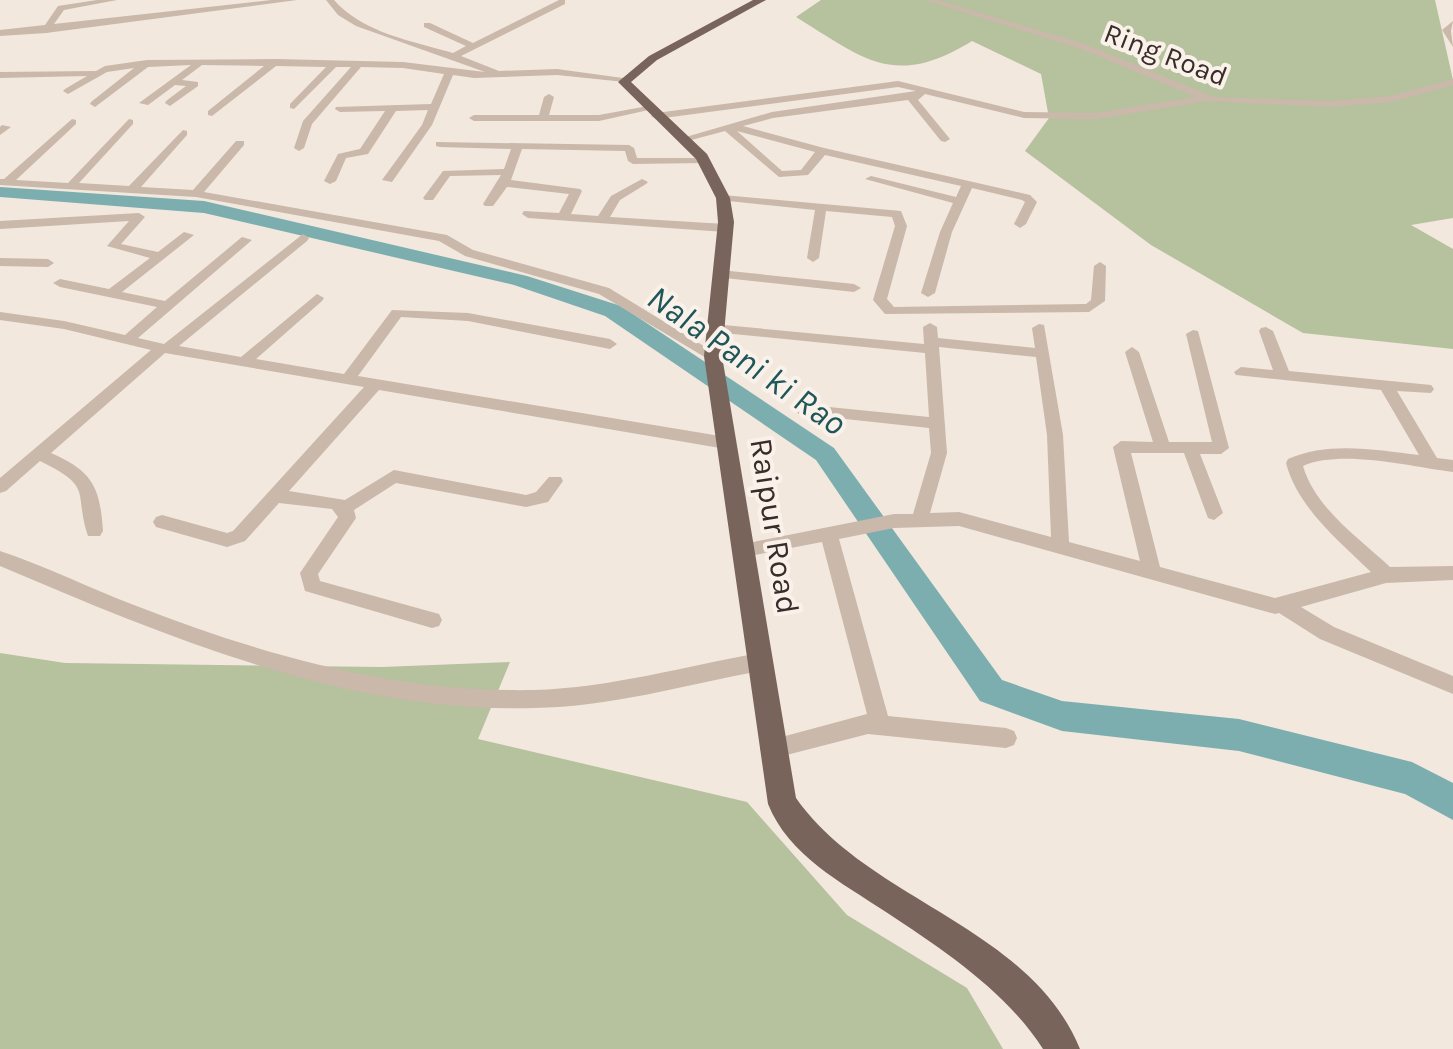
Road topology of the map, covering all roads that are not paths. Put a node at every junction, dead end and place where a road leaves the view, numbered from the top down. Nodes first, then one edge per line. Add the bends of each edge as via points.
1 (113, 0) edge
2 (293, 0) edge
3 (330, 0) edge
4 (761, 0) edge
5 (928, 0) edge
6 (562, 2) edge
7 (1453, 24) edge
8 (427, 25) dead end
9 (46, 30) junction
10 (0, 33) edge
11 (1453, 44) edge
12 (473, 46) junction
13 (456, 55) junction
14 (147, 62) junction
15 (201, 62) junction
16 (276, 62) junction
17 (334, 64) junction
18 (358, 65) junction
19 (450, 72) junction
20 (94, 73) junction
21 (0, 75) edge
22 (499, 76) junction
23 (625, 80) junction
24 (172, 82) junction
25 (1453, 82) edge
26 (926, 90) junction
27 (68, 91) dead end
28 (913, 96) junction
29 (549, 98) dead end
30 (1205, 98) junction
31 (144, 103) dead end
32 (170, 103) dead end
33 (95, 104) dead end
34 (294, 106) dead end
35 (392, 107) junction
36 (435, 108) junction
37 (340, 109) dead end
38 (652, 113) junction
39 (212, 114) dead end
40 (474, 118) dead end
41 (542, 118) junction
42 (72, 122) dead end
43 (129, 122) dead end
44 (732, 128) junction
45 (183, 133) dead end
46 (684, 139) junction
47 (945, 139) dead end
48 (240, 143) dead end
49 (440, 144) dead end
50 (518, 146) junction
51 (299, 148) dead end
52 (822, 152) junction
53 (704, 160) junction
54 (880, 164) junction
55 (506, 178) junction
56 (330, 180) dead end
57 (388, 180) dead end
58 (3, 182) edge
59 (642, 182) dead end
60 (968, 184) junction
61 (70, 187) junction
62 (134, 189) junction
63 (196, 194) junction
64 (429, 198) dead end
65 (723, 198) junction
66 (959, 201) junction
67 (490, 204) dead end
68 (821, 207) junction
69 (528, 214) dead end
70 (563, 218) junction
71 (602, 220) junction
72 (0, 224) edge
73 (1020, 224) dead end
74 (725, 228) junction
75 (188, 235) dead end
76 (303, 238) dead end
77 (246, 240) dead end
78 (160, 256) junction
79 (813, 258) dead end
80 (0, 262) edge
81 (48, 263) dead end
82 (1100, 266) dead end
83 (720, 274) junction
84 (60, 282) dead end
85 (854, 288) dead end
86 (928, 293) dead end
87 (112, 294) junction
88 (317, 298) dead end
89 (170, 306) junction
90 (0, 316) edge
91 (713, 328) junction
92 (1039, 328) dead end
93 (1266, 332) dead end
94 (1193, 334) dead end
95 (931, 339) junction
96 (126, 341) junction
97 (610, 344) dead end
98 (165, 348) junction
99 (1132, 352) dead end
100 (1043, 353) junction
101 (714, 359) junction
102 (245, 361) junction
103 (1241, 372) dead end
104 (1283, 376) junction
105 (348, 379) junction
106 (376, 384) junction
107 (1386, 385) junction
108 (1426, 388) dead end
109 (799, 409) dead end
110 (936, 423) junction
111 (726, 444) junction
112 (1162, 445) junction
113 (1190, 449) junction
114 (38, 452) junction
115 (1432, 464) junction
116 (1453, 466) edge
117 (555, 482) dead end
118 (0, 486) edge
119 (275, 496) junction
120 (345, 508) junction
121 (1214, 513) dead end
122 (920, 518) junction
123 (162, 522) dead end
124 (94, 531) dead end
125 (839, 533) junction
126 (1060, 548) junction
127 (744, 550) junction
128 (0, 558) edge
129 (1152, 572) junction
130 (1453, 573) edge
131 (1386, 575) junction
132 (1284, 606) junction
133 (432, 620) dead end
134 (760, 662) junction
135 (1453, 685) edge
136 (880, 724) junction
137 (1006, 738) dead end
138 (771, 749) junction
139 (1063, 1049) edge

1 - 9 street via 61,8
2 - 9 street
3 - 13 street via 349,21
4 - 23 main road via 652,58
5 - 30 street, Ring Road via 1082,46
6 - 12 street
7 - 11 street via 1446,30
8 - 12 street
9 - 10 street
12 - 13 street
13 - 22 street
14 - 15 street
14 - 20 street
14 - 33 street
15 - 16 street
15 - 24 street
16 - 17 street
16 - 39 street
17 - 18 street
17 - 34 street
18 - 19 street
18 - 51 street via 307,123
19 - 22 street
19 - 36 street
20 - 21 street
20 - 27 street
22 - 23 street via 557,72
23 - 38 main road, Raipur Road
24 - 31 street
24 - 32 street via 196,84
25 - 30 street, Ring Road via 1392,99 1331,104
26 - 28 street
26 - 30 street via 1024,115 1096,116
26 - 38 street via 890,84
28 - 44 street via 772,114
28 - 47 street
29 - 41 street
35 - 36 street
35 - 37 street
35 - 56 street via 364,152 342,156
36 - 57 street
38 - 41 street
38 - 46 main road, Raipur Road
40 - 41 street
42 - 58 street
43 - 61 street
44 - 46 street
44 - 52 street
44 - 52 street via 779,174 802,174
45 - 62 street
46 - 53 main road, Raipur Road
48 - 63 street
49 - 50 street
50 - 53 street via 629,148 633,162
50 - 55 street
52 - 54 street
53 - 65 main road, Raipur Road
54 - 60 street
54 - 66 street via 867,184
55 - 64 street via 447,174
55 - 67 street
55 - 70 street via 576,190
58 - 61 street
59 - 71 street via 615,198
60 - 66 street
60 - 73 street via 1030,199
61 - 62 street
62 - 63 street
63 - 101 street via 443,238 476,255 615,296
65 - 68 street
65 - 74 main road, Raipur Road
66 - 86 street
68 - 79 street
68 - 82 street via 900,216 881,294 880,305 890,312 1089,308 1098,300
69 - 70 street
70 - 71 street
71 - 74 street
72 - 78 street via 139,218 114,246
74 - 83 main road, Raipur Road
75 - 78 street
76 - 98 street
77 - 89 street
78 - 87 street
80 - 81 street
83 - 85 street
83 - 91 main road, Raipur Road
84 - 87 street
87 - 89 street
88 - 102 street
89 - 96 street
90 - 96 street
91 - 95 street
91 - 101 main road, Raipur Road
92 - 100 street
93 - 104 street
94 - 113 street via 1221,443 1215,451
95 - 100 street
95 - 110 street
96 - 98 street
97 - 105 street via 468,317 397,313
98 - 102 street
98 - 114 street
99 - 112 street
100 - 126 street
101 - 111 main road, Raipur Road
102 - 105 street
103 - 104 street
104 - 107 street
105 - 106 street
106 - 111 street
106 - 119 street
107 - 108 street
107 - 115 street
109 - 110 street
110 - 122 street via 938,466
111 - 127 main road, Raipur Road
112 - 113 street
112 - 129 street via 1120,449
113 - 121 street
114 - 118 street
114 - 124 street via 83,477 92,495
115 - 116 street
115 - 131 street via 1317,454 1294,463 1306,492
117 - 120 street via 530,502 394,476
119 - 120 street
119 - 123 street via 231,540
120 - 133 street via 347,518 309,582
122 - 125 street
122 - 126 street via 969,521
125 - 127 street
125 - 136 street
126 - 129 street
127 - 134 main road, Raipur Road
128 - 134 street via 247,656 388,690 540,699
129 - 132 street
130 - 131 street
131 - 132 street
132 - 135 street via 1327,633
134 - 138 main road, Raipur Road
136 - 137 street
136 - 138 street
138 - 139 main road, Raipur Road via 782,804 805,837 996,972 1031,1004

